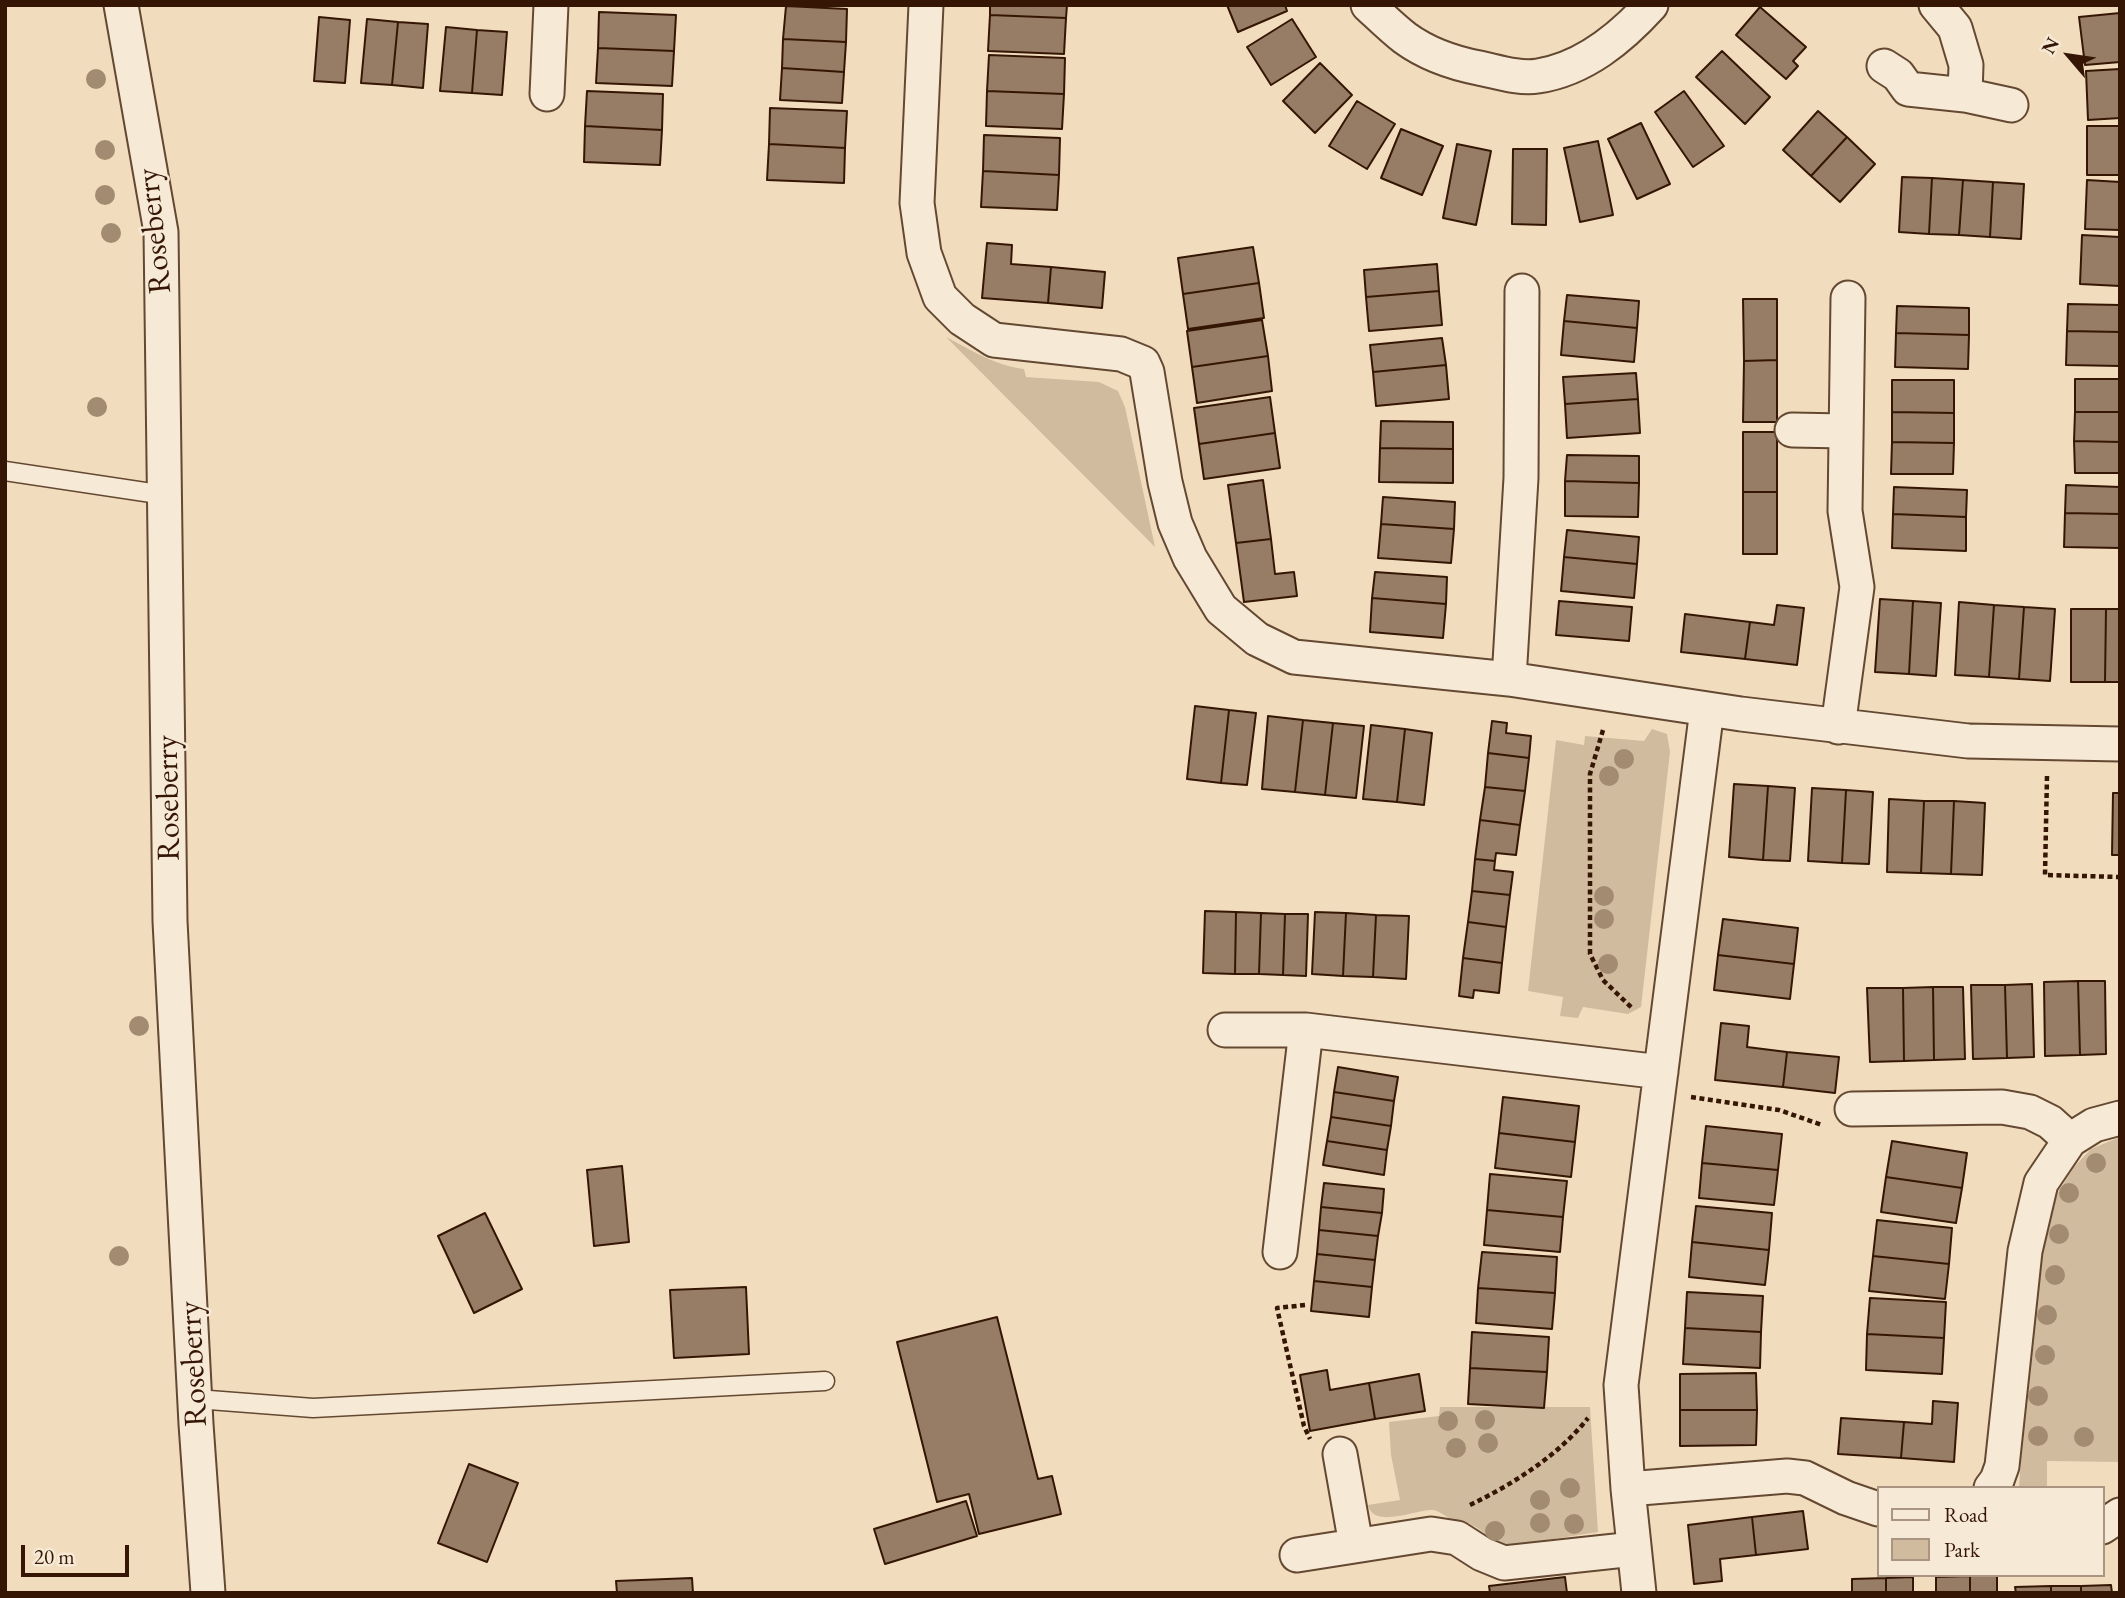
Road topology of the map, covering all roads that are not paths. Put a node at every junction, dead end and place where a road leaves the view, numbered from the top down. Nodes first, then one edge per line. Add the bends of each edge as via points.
1 (121, 5) edge
2 (551, 5) edge
3 (926, 5) edge
4 (1368, 5) edge
5 (1651, 5) edge
6 (1936, 5) edge
7 (1884, 66) dead end
8 (547, 94) dead end
9 (1965, 95) junction
10 (2011, 105) dead end
11 (1522, 291) dead end
12 (1848, 298) dead end
13 (1792, 430) dead end
14 (1845, 430) junction
15 (5, 471) edge
16 (165, 495) junction
17 (1508, 679) junction
18 (1707, 709) junction
19 (1838, 727) junction
20 (2120, 744) edge
21 (1225, 1030) dead end
22 (1306, 1030) junction
23 (1661, 1072) junction
24 (1839, 1117) road end
25 (2120, 1118) edge
26 (2070, 1140) junction
27 (1280, 1252) dead end
28 (825, 1381) dead end
29 (196, 1399) junction
30 (1328, 1451) road end
31 (1992, 1486) edge
32 (1628, 1489) junction
33 (1876, 1508) edge
34 (2120, 1515) edge
35 (2104, 1526) edge
36 (1356, 1545) junction
37 (1634, 1549) junction
38 (1297, 1555) dead end
39 (208, 1593) edge
40 (1639, 1593) edge

1 - 16 street, Roseberry via 161,232
2 - 8 street
3 - 17 street via 917,203 924,253 940,297 962,319 994,340 1121,354 1143,363 1175,523 1221,609 1257,639 1294,657
4 - 5 street via 1405,38 1450,62 1537,76 1597,53 1628,31
6 - 9 street via 1955,28 1966,65
7 - 9 street via 1908,89
9 - 10 street
11 - 17 street via 1521,478
12 - 14 street
13 - 14 street
14 - 19 street via 1845,511 1857,587
15 - 16 lane
16 - 29 street, Roseberry via 171,934
17 - 18 street
18 - 19 street
18 - 23 street
19 - 20 street via 1968,741
21 - 22 street
22 - 23 street
22 - 27 street
23 - 32 street via 1621,1385
24 - 26 street via 2002,1107 2030,1112
25 - 26 street via 2094,1125
26 - 31 street via 2041,1184 2025,1251 2002,1466
28 - 29 lane via 313,1408
29 - 39 street, Roseberry
30 - 36 street
32 - 33 street via 1787,1476 1805,1478
32 - 37 street
34 - 35 street
36 - 37 street via 1445,1535 1504,1563
36 - 38 street
37 - 40 street

